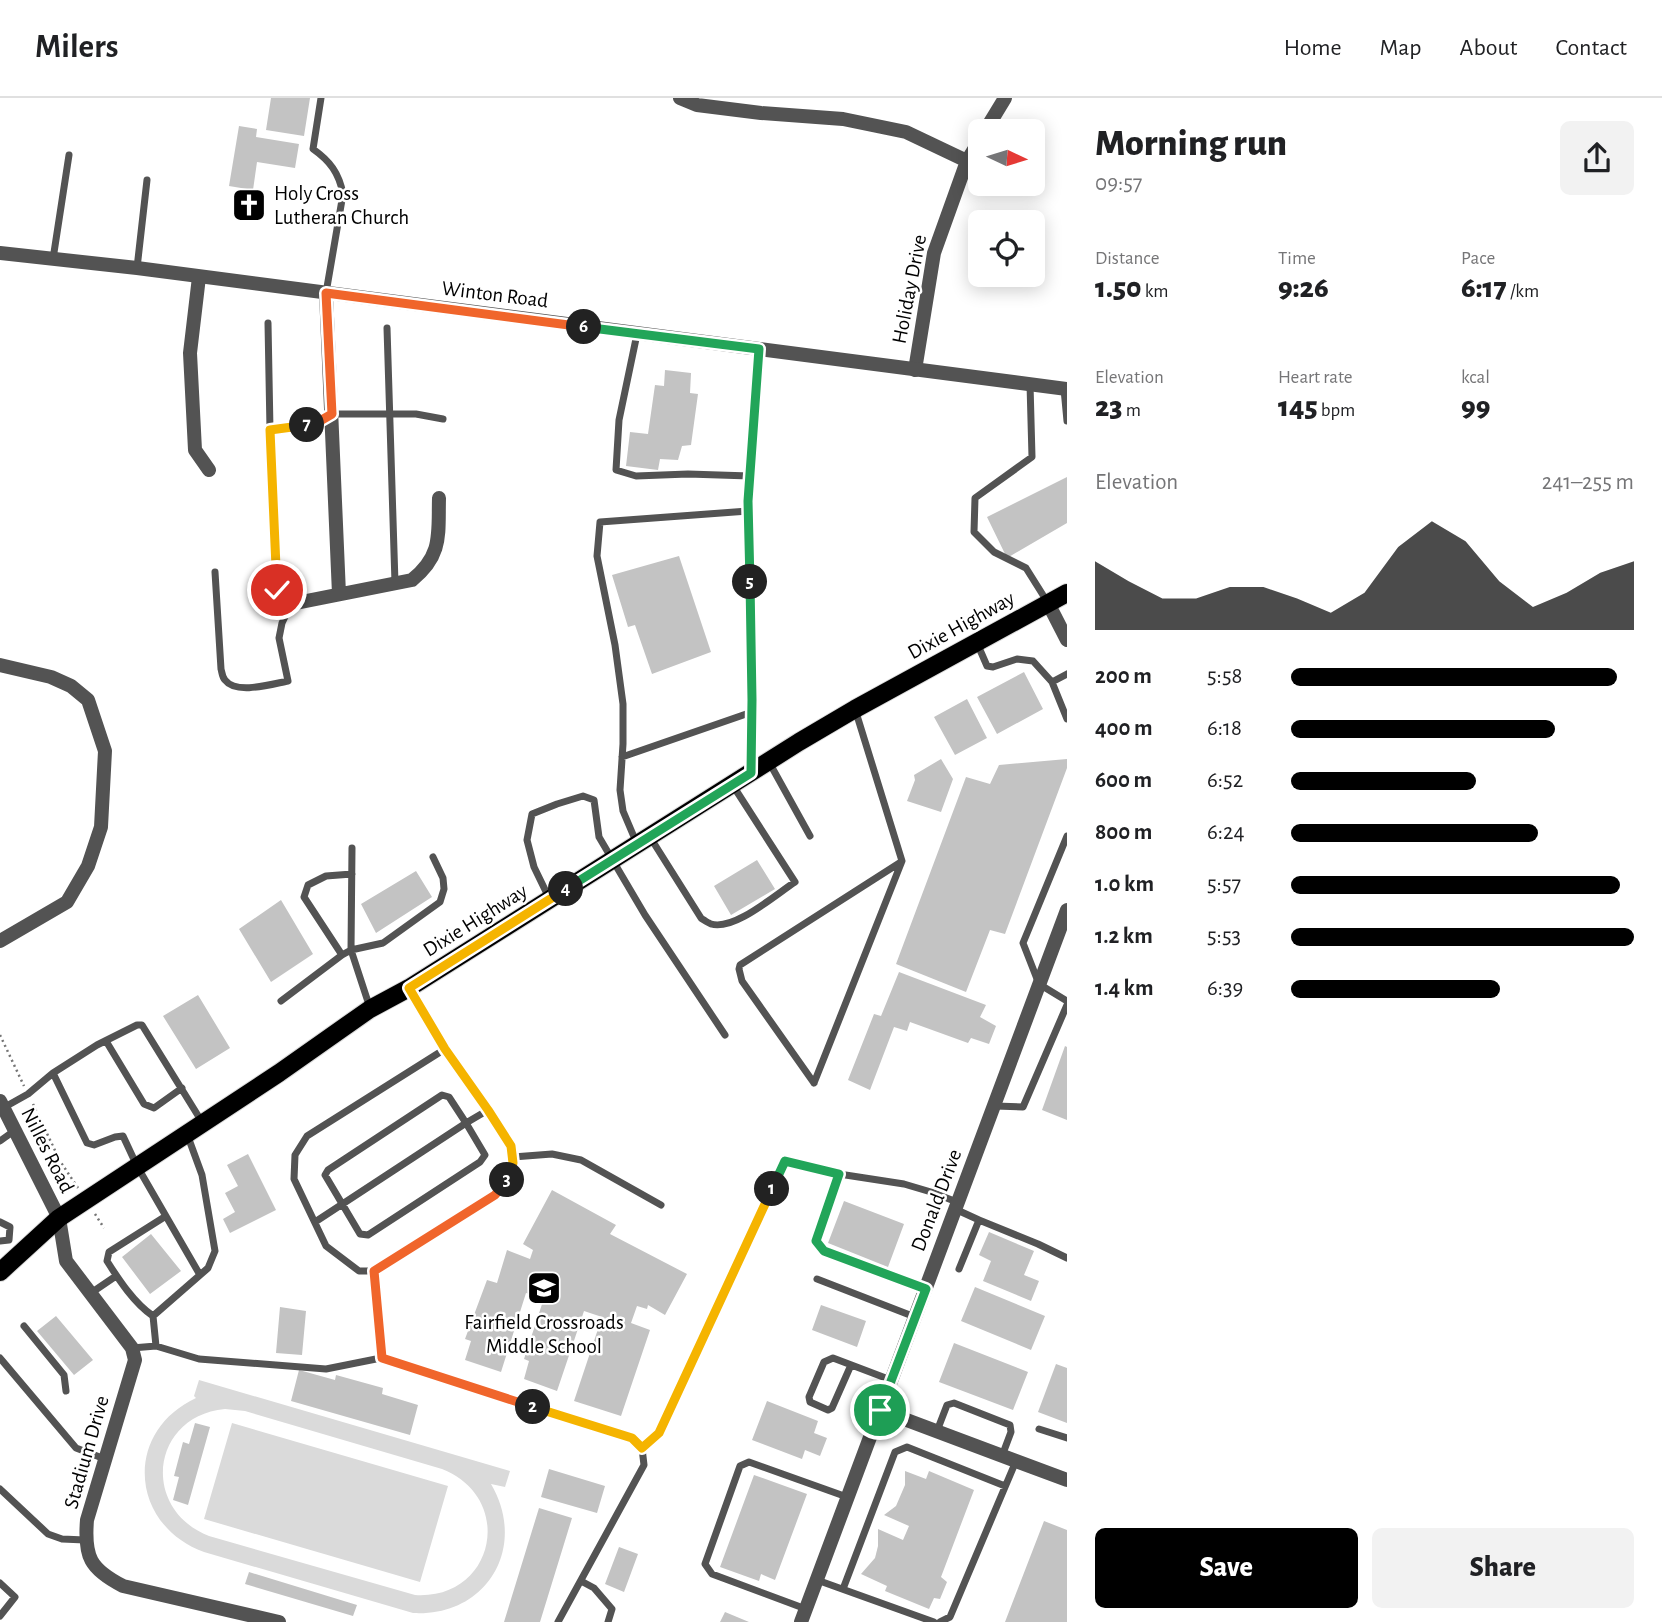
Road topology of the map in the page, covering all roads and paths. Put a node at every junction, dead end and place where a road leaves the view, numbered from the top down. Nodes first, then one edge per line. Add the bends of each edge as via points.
1 (321, 98) edge
2 (680, 98) edge
3 (1006, 98) edge
4 (762, 106) edge
5 (993, 119) edge
6 (69, 155) dead end
7 (968, 161) joint
8 (147, 180) dead end
9 (0, 253) edge
10 (53, 259) junction
11 (137, 268) junction
12 (199, 276) junction
13 (326, 293) junction
14 (268, 323) dead end
15 (387, 328) dead end
16 (637, 334) junction
17 (759, 349) junction
18 (915, 370) junction
19 (1030, 384) junction
20 (1065, 389) edge
21 (332, 414) junction
22 (390, 414) junction
23 (443, 419) dead end
24 (1067, 421) edge
25 (270, 430) junction
26 (209, 470) dead end
27 (750, 476) junction
28 (439, 498) dead end
29 (748, 511) junction
30 (215, 572) dead end
31 (395, 583) junction
32 (1067, 593) edge
33 (340, 594) junction
34 (1048, 603) junction
35 (291, 604) junction
36 (1067, 640) edge
37 (977, 642) junction
38 (0, 665) edge
39 (1067, 674) edge
40 (1052, 682) junction
41 (855, 709) junction
42 (752, 712) junction
43 (1067, 719) edge
44 (622, 757) junction
45 (768, 762) junction
46 (751, 773) junction
47 (732, 785) junction
48 (810, 836) dead end
49 (1067, 836) edge
50 (643, 841) junction
51 (352, 848) dead end
52 (433, 857) dead end
53 (612, 861) junction
54 (902, 861) junction
55 (352, 874) junction
56 (550, 900) junction
57 (1067, 910) edge
58 (0, 941) edge
59 (1062, 941) edge
60 (351, 950) junction
61 (342, 955) junction
62 (1039, 984) junction
63 (409, 988) junction
64 (281, 1001) dead end
65 (1067, 1003) edge
66 (370, 1009) junction
67 (725, 1035) dead end
68 (106, 1041) junction
69 (445, 1049) junction
70 (53, 1073) junction
71 (181, 1088) junction
72 (1, 1105) edge
73 (994, 1106) junction
74 (488, 1110) junction
75 (203, 1123) junction
76 (466, 1123) junction
77 (14, 1130) junction
78 (186, 1133) junction
79 (0, 1141) edge
80 (513, 1157) junction
81 (137, 1166) junction
82 (839, 1174) junction
83 (342, 1204) junction
84 (661, 1205) dead end
85 (957, 1206) junction
86 (166, 1216) junction
87 (59, 1218) junction
88 (979, 1220) junction
89 (0, 1222) edge
90 (315, 1222) junction
91 (10, 1245) edge
92 (1067, 1258) edge
93 (960, 1269) dead end
94 (374, 1271) junction
95 (0, 1272) edge
96 (200, 1275) junction
97 (116, 1276) junction
98 (817, 1279) dead end
99 (926, 1289) junction
100 (90, 1294) junction
101 (153, 1317) junction
102 (915, 1317) junction
103 (24, 1326) dead end
104 (156, 1346) junction
105 (132, 1348) junction
106 (0, 1358) edge
107 (382, 1358) junction
108 (851, 1365) junction
109 (891, 1380) junction
110 (66, 1391) dead end
111 (880, 1410) junction
112 (1039, 1429) dead end
113 (937, 1431) junction
114 (1067, 1438) edge
115 (642, 1448) junction
116 (1009, 1458) junction
117 (105, 1459) junction
118 (1067, 1480) edge
119 (1005, 1486) junction
120 (0, 1489) edge
121 (848, 1497) junction
122 (85, 1540) junction
123 (817, 1580) junction
124 (581, 1581) junction
125 (0, 1583) edge
126 (843, 1589) junction
127 (804, 1615) edge
128 (0, 1616) edge
129 (931, 1621) edge
130 (279, 1622) edge
131 (558, 1622) edge
132 (608, 1622) edge
133 (940, 1622) edge

1 - 13 lane via 313,149 333,167 343,194
2 - 4 street via 697,105
3 - 5 street
4 - 7 street via 906,132
6 - 10 lane
7 - 18 street, Holiday Drive via 934,253
8 - 11 lane
9 - 10 street, Winton Road
10 - 11 street, Winton Road
11 - 12 street, Winton Road
12 - 13 street, Winton Road
12 - 26 street via 190,353 195,450
13 - 16 street, Winton Road
13 - 21 street
14 - 25 lane
15 - 22 lane
16 - 17 street, Winton Road
16 - 27 lane via 619,420 616,470 636,476
17 - 18 street, Winton Road
17 - 27 lane
18 - 19 street, Winton Road
19 - 20 street, Winton Road
19 - 34 lane via 1032,457 975,498 974,532 994,552 1026,568
20 - 24 lane
21 - 22 lane
21 - 25 lane via 313,425
21 - 33 street
22 - 23 lane
22 - 31 lane
25 - 35 lane via 277,590
27 - 29 lane
28 - 31 street via 433,556 412,580
29 - 42 lane
29 - 44 lane via 600,522 597,556 623,704
30 - 35 lane via 221,669 225,680 235,687 288,681 279,638
31 - 33 street
32 - 34 main road, Dixie Highway
33 - 35 street
34 - 36 street
34 - 37 main road, Dixie Highway
37 - 40 lane via 988,666 1017,659 1033,661
37 - 41 main road, Dixie Highway
38 - 58 street via 71,686 88,700 105,751 101,827 89,866 67,902
39 - 40 lane
40 - 43 lane
41 - 45 main road, Dixie Highway
41 - 54 lane
42 - 44 lane
42 - 46 lane
44 - 50 lane via 623,811
45 - 46 main road, Dixie Highway
45 - 48 lane
46 - 47 main road, Dixie Highway
47 - 50 main road, Dixie Highway
47 - 50 lane via 794,882 736,922 710,924 701,918 675,877
49 - 62 lane via 1023,943
50 - 53 main road, Dixie Highway
51 - 55 lane
52 - 60 lane via 443,878 440,902 383,943
53 - 56 main road, Dixie Highway
53 - 56 lane via 599,837 594,800 583,796 532,814 527,840
53 - 67 lane
54 - 54 lane via 872,935 814,1083 742,981 740,965
55 - 60 lane
55 - 61 lane via 308,885 304,897
56 - 63 main road, Dixie Highway
57 - 59 street, Donald Drive
59 - 62 street, Donald Drive
60 - 61 lane
60 - 66 lane
61 - 64 lane
62 - 65 lane
62 - 73 street, Donald Drive
63 - 66 main road, Dixie Highway
63 - 69 lane
65 - 73 lane via 1023,1107
66 - 75 main road, Dixie Highway
68 - 70 lane
68 - 71 lane via 142,1024
68 - 71 lane via 144,1104 154,1108
69 - 74 lane
69 - 90 lane via 307,1136 295,1155 295,1179
70 - 72 lane via 28,1094
70 - 81 lane via 87,1143 94,1146 123,1136
71 - 75 lane
72 - 77 street, Nilles Road
73 - 85 street, Donald Drive
74 - 76 lane
74 - 80 lane
75 - 78 main road, Dixie Highway
76 - 83 lane
76 - 83 lane via 449,1097 442,1095 328,1170 326,1175
76 - 83 lane via 485,1155 413,1206 368,1235 360,1234
77 - 79 lane
77 - 87 street, Nilles Road
78 - 81 main road, Dixie Highway
78 - 96 lane via 202,1175 215,1251
80 - 84 lane via 552,1154 581,1160
80 - 94 lane via 508,1179 495,1195
81 - 86 lane
81 - 87 main road, Dixie Highway
82 - 85 lane via 904,1184
82 - 99 lane via 816,1241 824,1251
82 - 115 lane via 785,1161 659,1433
83 - 90 lane
85 - 88 lane
85 - 99 street, Donald Drive
86 - 96 lane
86 - 97 lane via 109,1252 107,1261
87 - 91 main road, Dixie Highway
87 - 100 street via 66,1261
88 - 92 lane
88 - 93 lane
89 - 91 lane via 10,1227
90 - 94 lane via 326,1246 359,1270
91 - 95 main road, Dixie Highway
94 - 107 lane
96 - 101 lane
97 - 100 lane
97 - 101 lane
98 - 102 lane
99 - 102 street, Donald Drive
100 - 105 street
101 - 104 lane
102 - 109 street, Donald Drive
103 - 110 lane via 64,1375
104 - 105 lane
104 - 107 lane via 199,1359 326,1369
105 - 117 street, Stadium Drive via 135,1360
106 - 117 lane via 76,1448
107 - 115 lane via 632,1438
108 - 108 lane via 833,1358 824,1362 810,1402 832,1408
108 - 109 lane
109 - 111 street, Donald Drive
111 - 113 street
111 - 121 street, Donald Drive
112 - 114 lane
113 - 116 street
113 - 116 lane via 947,1405 954,1403 1010,1425
115 - 124 lane via 644,1465
116 - 118 street
116 - 119 lane
117 - 122 street, Stadium Drive
119 - 126 lane via 907,1447 895,1451
119 - 133 lane via 950,1617
120 - 122 lane via 48,1534
121 - 123 street, Donald Drive
121 - 127 lane via 749,1462 740,1466 705,1564 712,1574
122 - 130 street, Stadium Drive via 92,1562 123,1587
123 - 126 lane
123 - 127 street, Donald Drive
124 - 131 lane
124 - 132 lane via 594,1588 612,1609
125 - 128 lane via 16,1597
126 - 129 lane

